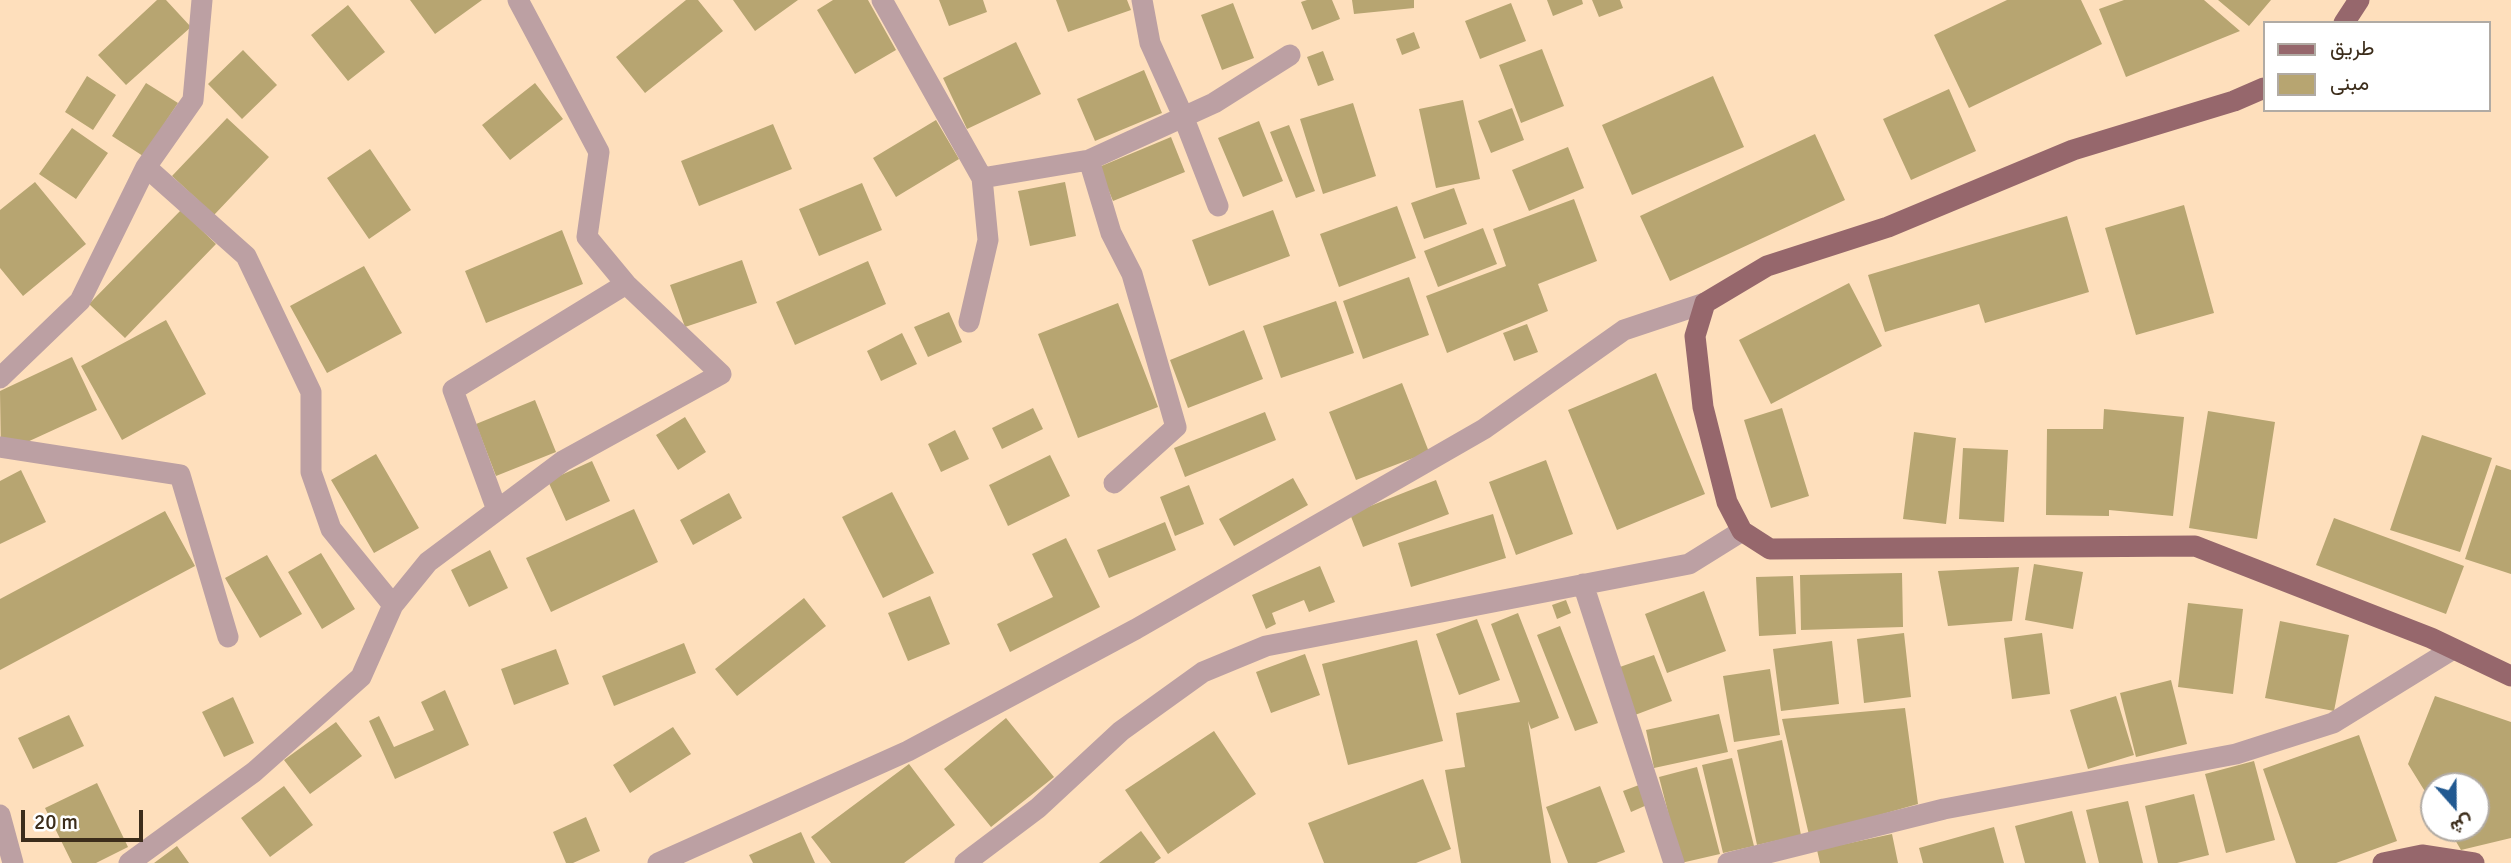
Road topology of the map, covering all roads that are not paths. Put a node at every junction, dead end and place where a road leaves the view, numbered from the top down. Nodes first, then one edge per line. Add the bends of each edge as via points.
1 (202, 0) edge
2 (518, 0) edge
3 (881, 0) edge
4 (1142, 0) edge
5 (2359, 0) edge
6 (2345, 21) edge
7 (1290, 55) dead end
8 (2262, 89) edge
9 (1183, 116) junction
10 (1089, 160) junction
11 (146, 167) junction
12 (982, 178) junction
13 (1218, 205) dead end
14 (625, 284) junction
15 (1704, 303) junction
16 (969, 322) dead end
17 (0, 378) edge
18 (0, 447) edge
19 (1114, 483) dead end
20 (497, 510) junction
21 (1742, 531) junction
22 (1583, 584) junction
23 (393, 605) junction
24 (229, 637) dead end
25 (2453, 649) junction
26 (2511, 676) edge
27 (0, 815) edge
28 (13, 863) edge
29 (129, 863) edge
30 (658, 863) edge
31 (965, 863) edge
32 (1674, 863) edge
33 (1728, 863) edge
34 (2383, 863) edge
35 (2474, 863) edge

1 - 11 street via 193,100
2 - 14 street via 599,152 587,237
3 - 12 street
4 - 9 street via 1150,43
5 - 6 main road
7 - 9 street via 1214,103
8 - 15 main road via 2073,150 1888,227 1767,266
9 - 10 street
9 - 13 street
10 - 12 street
10 - 19 street via 1111,233 1132,274 1176,427
11 - 17 street via 80,301
11 - 23 street via 246,256 311,392 311,472 331,529
12 - 16 street via 988,240
14 - 20 street via 453,390
14 - 20 street via 721,374 563,461
15 - 21 main road via 1695,336 1703,407 1727,502
15 - 30 street via 1623,330 1484,429 1136,629 908,751
18 - 24 street via 180,475
20 - 23 street via 428,562
21 - 22 street via 1689,564
21 - 25 main road via 1770,550 2195,546
22 - 31 street via 1266,646 1203,672 1121,731 1038,808
22 - 32 street
23 - 29 street via 361,677 254,772
25 - 26 main road
25 - 33 street via 2333,723 2236,754 1944,809
27 - 28 street
34 - 35 main road via 2423,855

